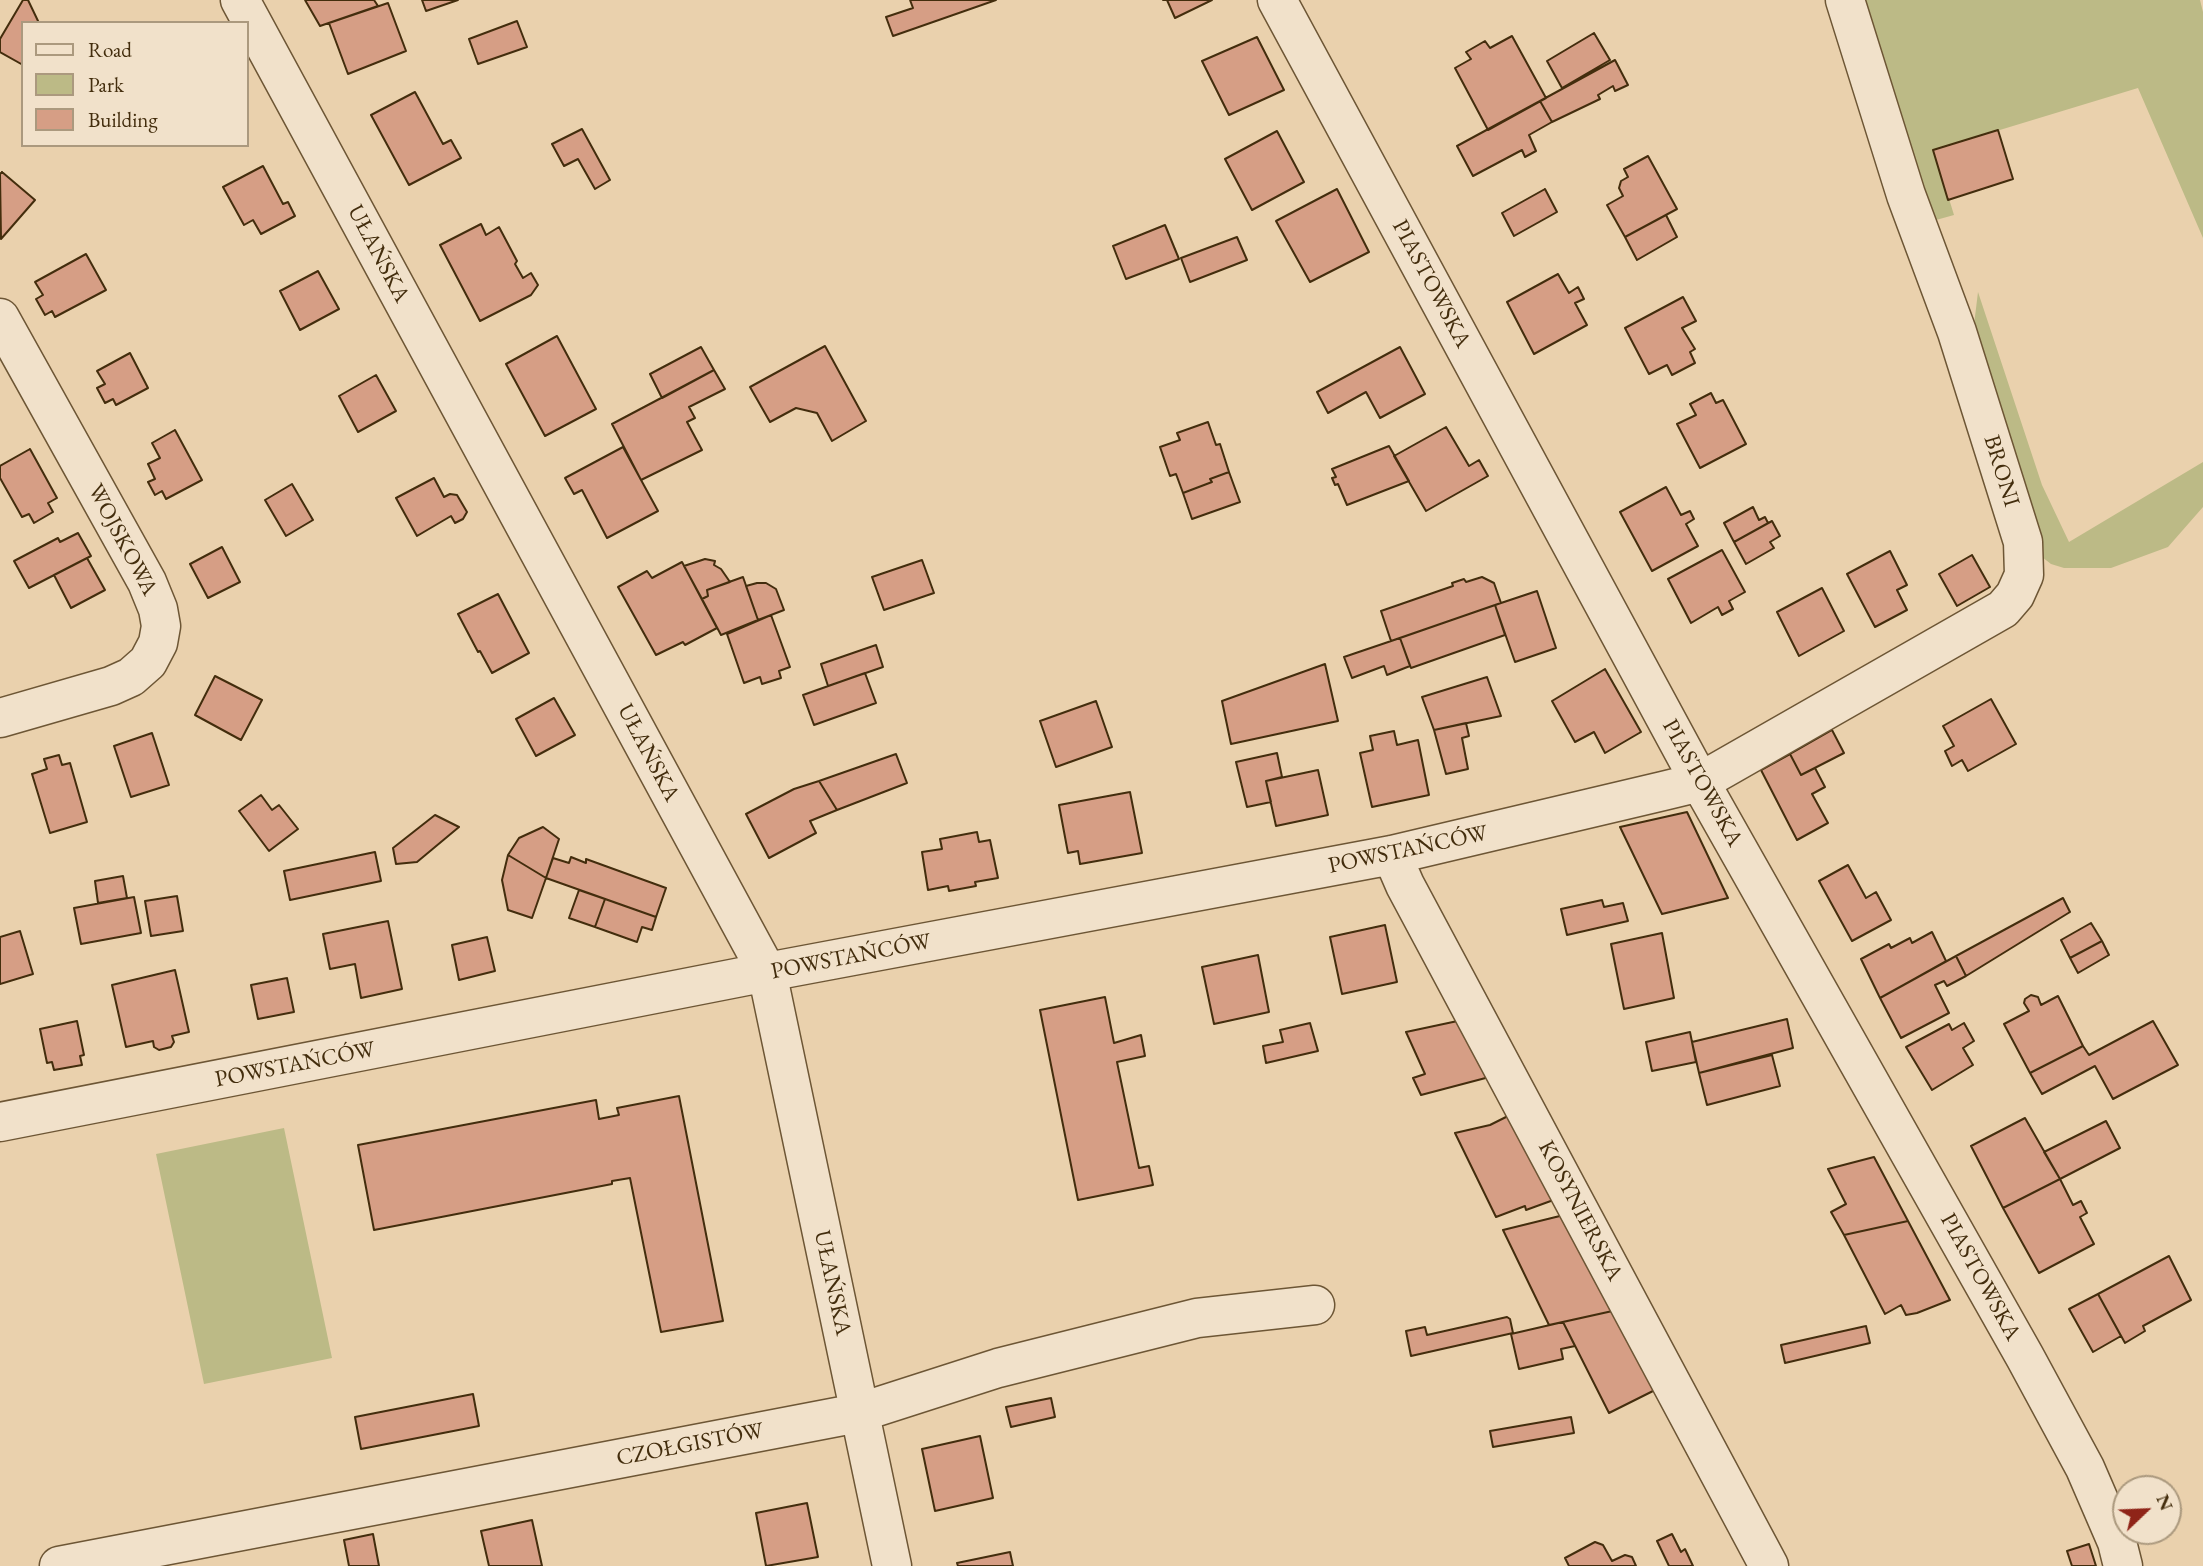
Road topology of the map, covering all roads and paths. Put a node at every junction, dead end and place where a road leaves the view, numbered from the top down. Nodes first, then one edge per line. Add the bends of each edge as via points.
1 (240, 0) edge
2 (1277, 0) edge
3 (1845, 0) edge
4 (0, 318) edge
5 (0, 718) edge
6 (1700, 782) junction
7 (1392, 855) junction
8 (767, 972) junction
9 (0, 1122) edge
10 (1315, 1305) dead end
11 (858, 1413) junction
12 (59, 1566) edge
13 (892, 1566) edge
14 (1769, 1566) edge
15 (2123, 1566) edge

1 - 8 street, UŁAŃSKA
2 - 6 street, PIASTOWSKA
3 - 6 street, BRONI via 2019,528 2024,575 2003,609
4 - 5 street, WOJSKOWA via 146,582 161,626 148,662 131,677
6 - 7 street, POWSTAŃCÓW
6 - 15 street, PIASTOWSKA via 2085,1468
7 - 8 street, POWSTAŃCÓW
7 - 14 street, KOSYNIERSKA
8 - 9 street, POWSTAŃCÓW
8 - 11 street, UŁAŃSKA
10 - 11 street, CZOŁGISTÓW via 1197,1318 998,1368
11 - 12 street, CZOŁGISTÓW
11 - 13 street, UŁAŃSKA

